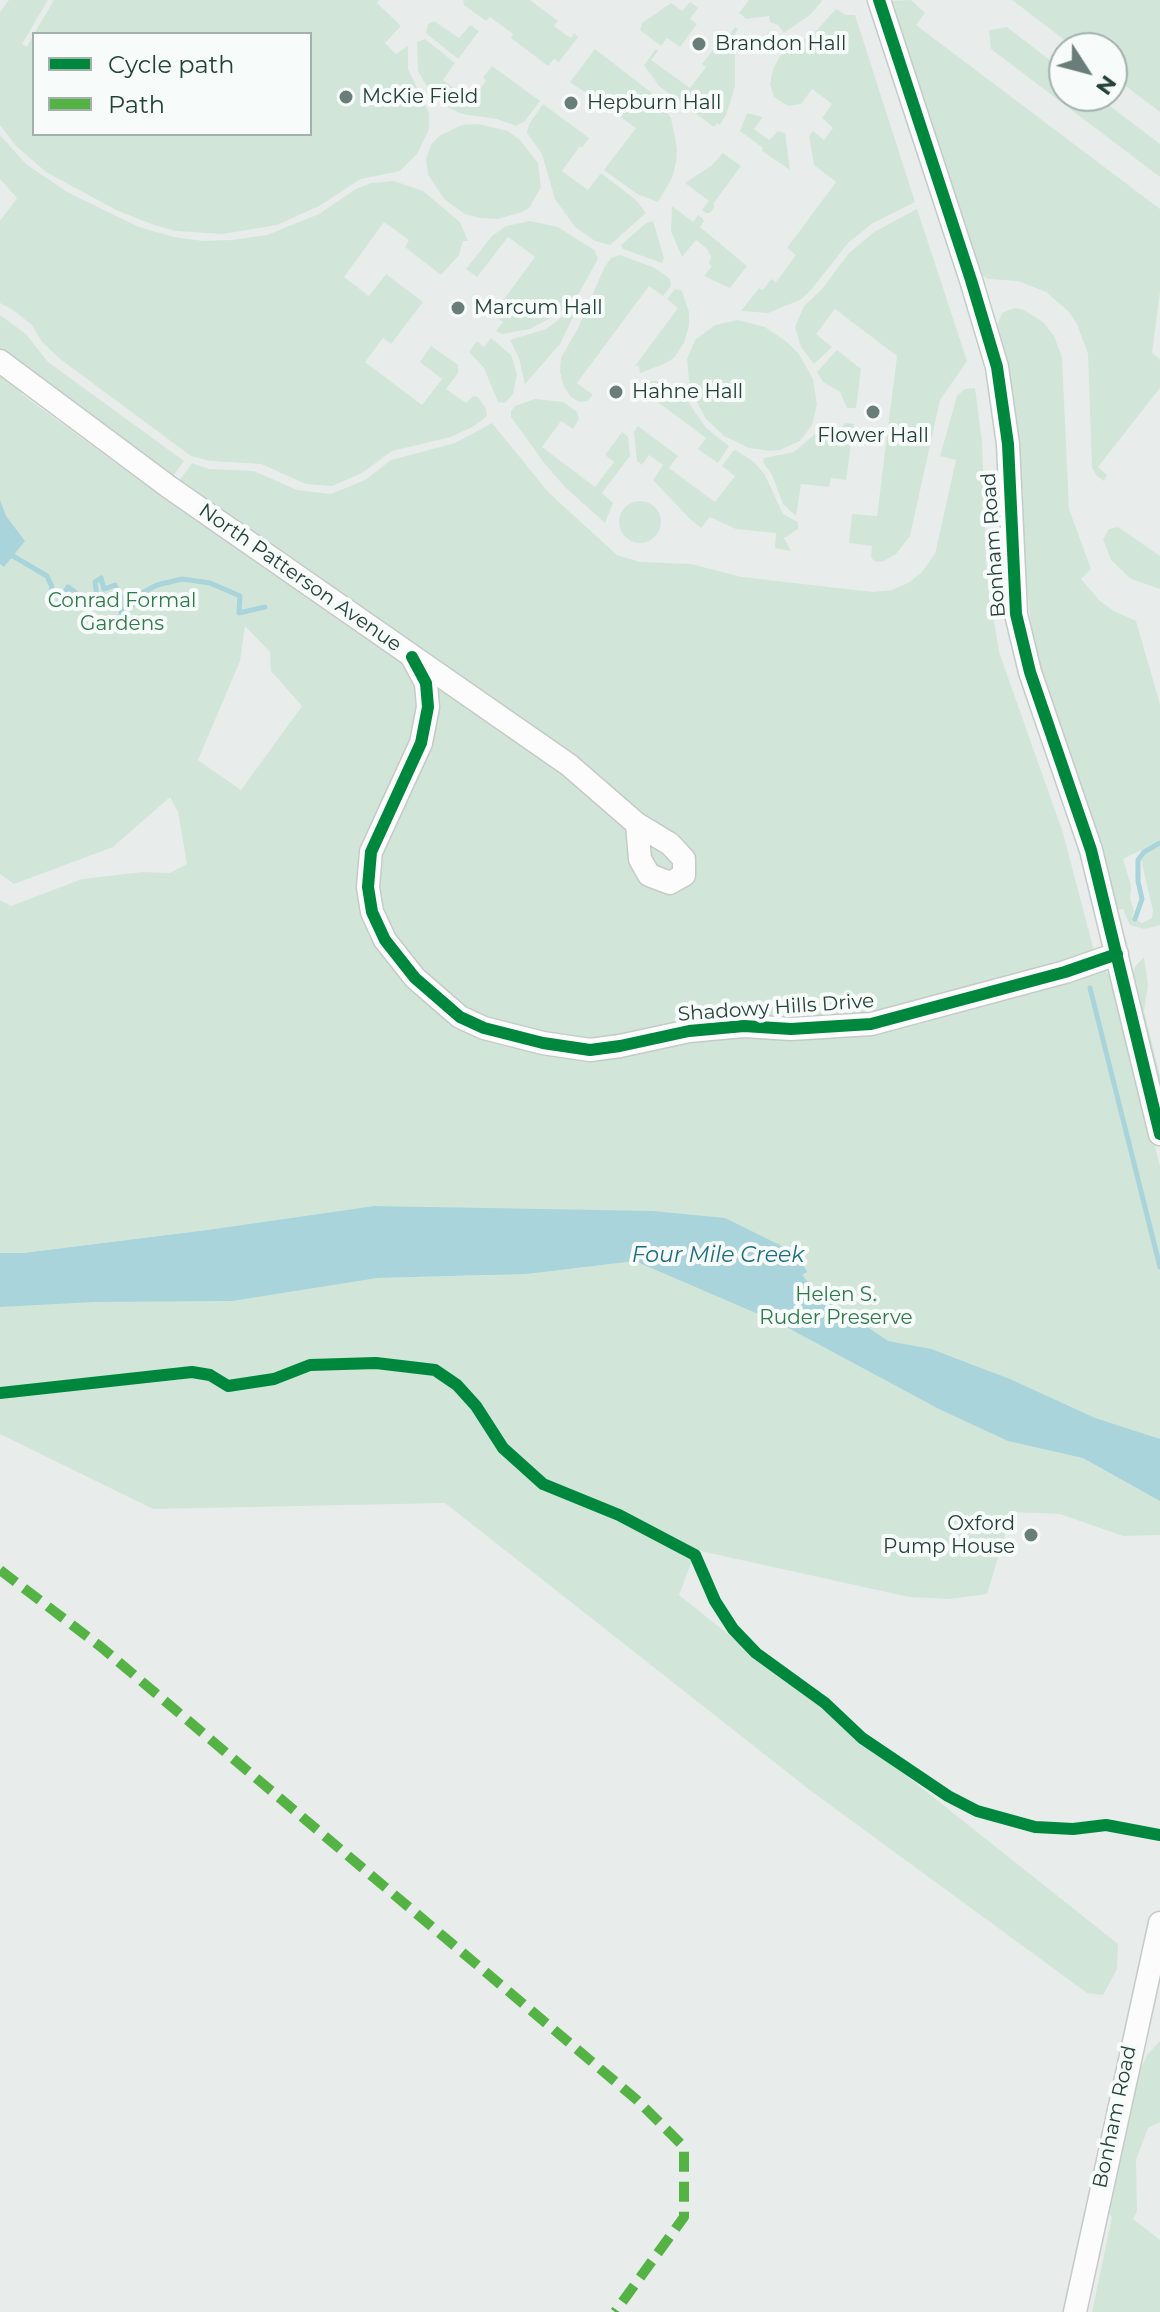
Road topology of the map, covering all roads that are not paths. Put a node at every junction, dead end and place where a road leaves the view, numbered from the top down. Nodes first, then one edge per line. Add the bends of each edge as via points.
1 (879, 0) edge
2 (0, 361) edge
3 (412, 657) junction
4 (637, 824) dead end
5 (1117, 954) junction
6 (1160, 1134) edge
7 (1160, 1923) edge
8 (1075, 2312) edge

1 - 5 street, Bonham Road via 997,367 1008,444 1016,614 1030,672 1091,850
2 - 3 street, North Patterson Avenue
3 - 4 street, North Patterson Avenue via 569,765
3 - 5 street, Shadowy Hills Drive via 426,683 428,707 421,743 371,852 372,912 385,940 415,978 460,1017 484,1028 590,1050 689,1031 871,1024
5 - 6 street, Bonham Road
7 - 8 street, Bonham Road

